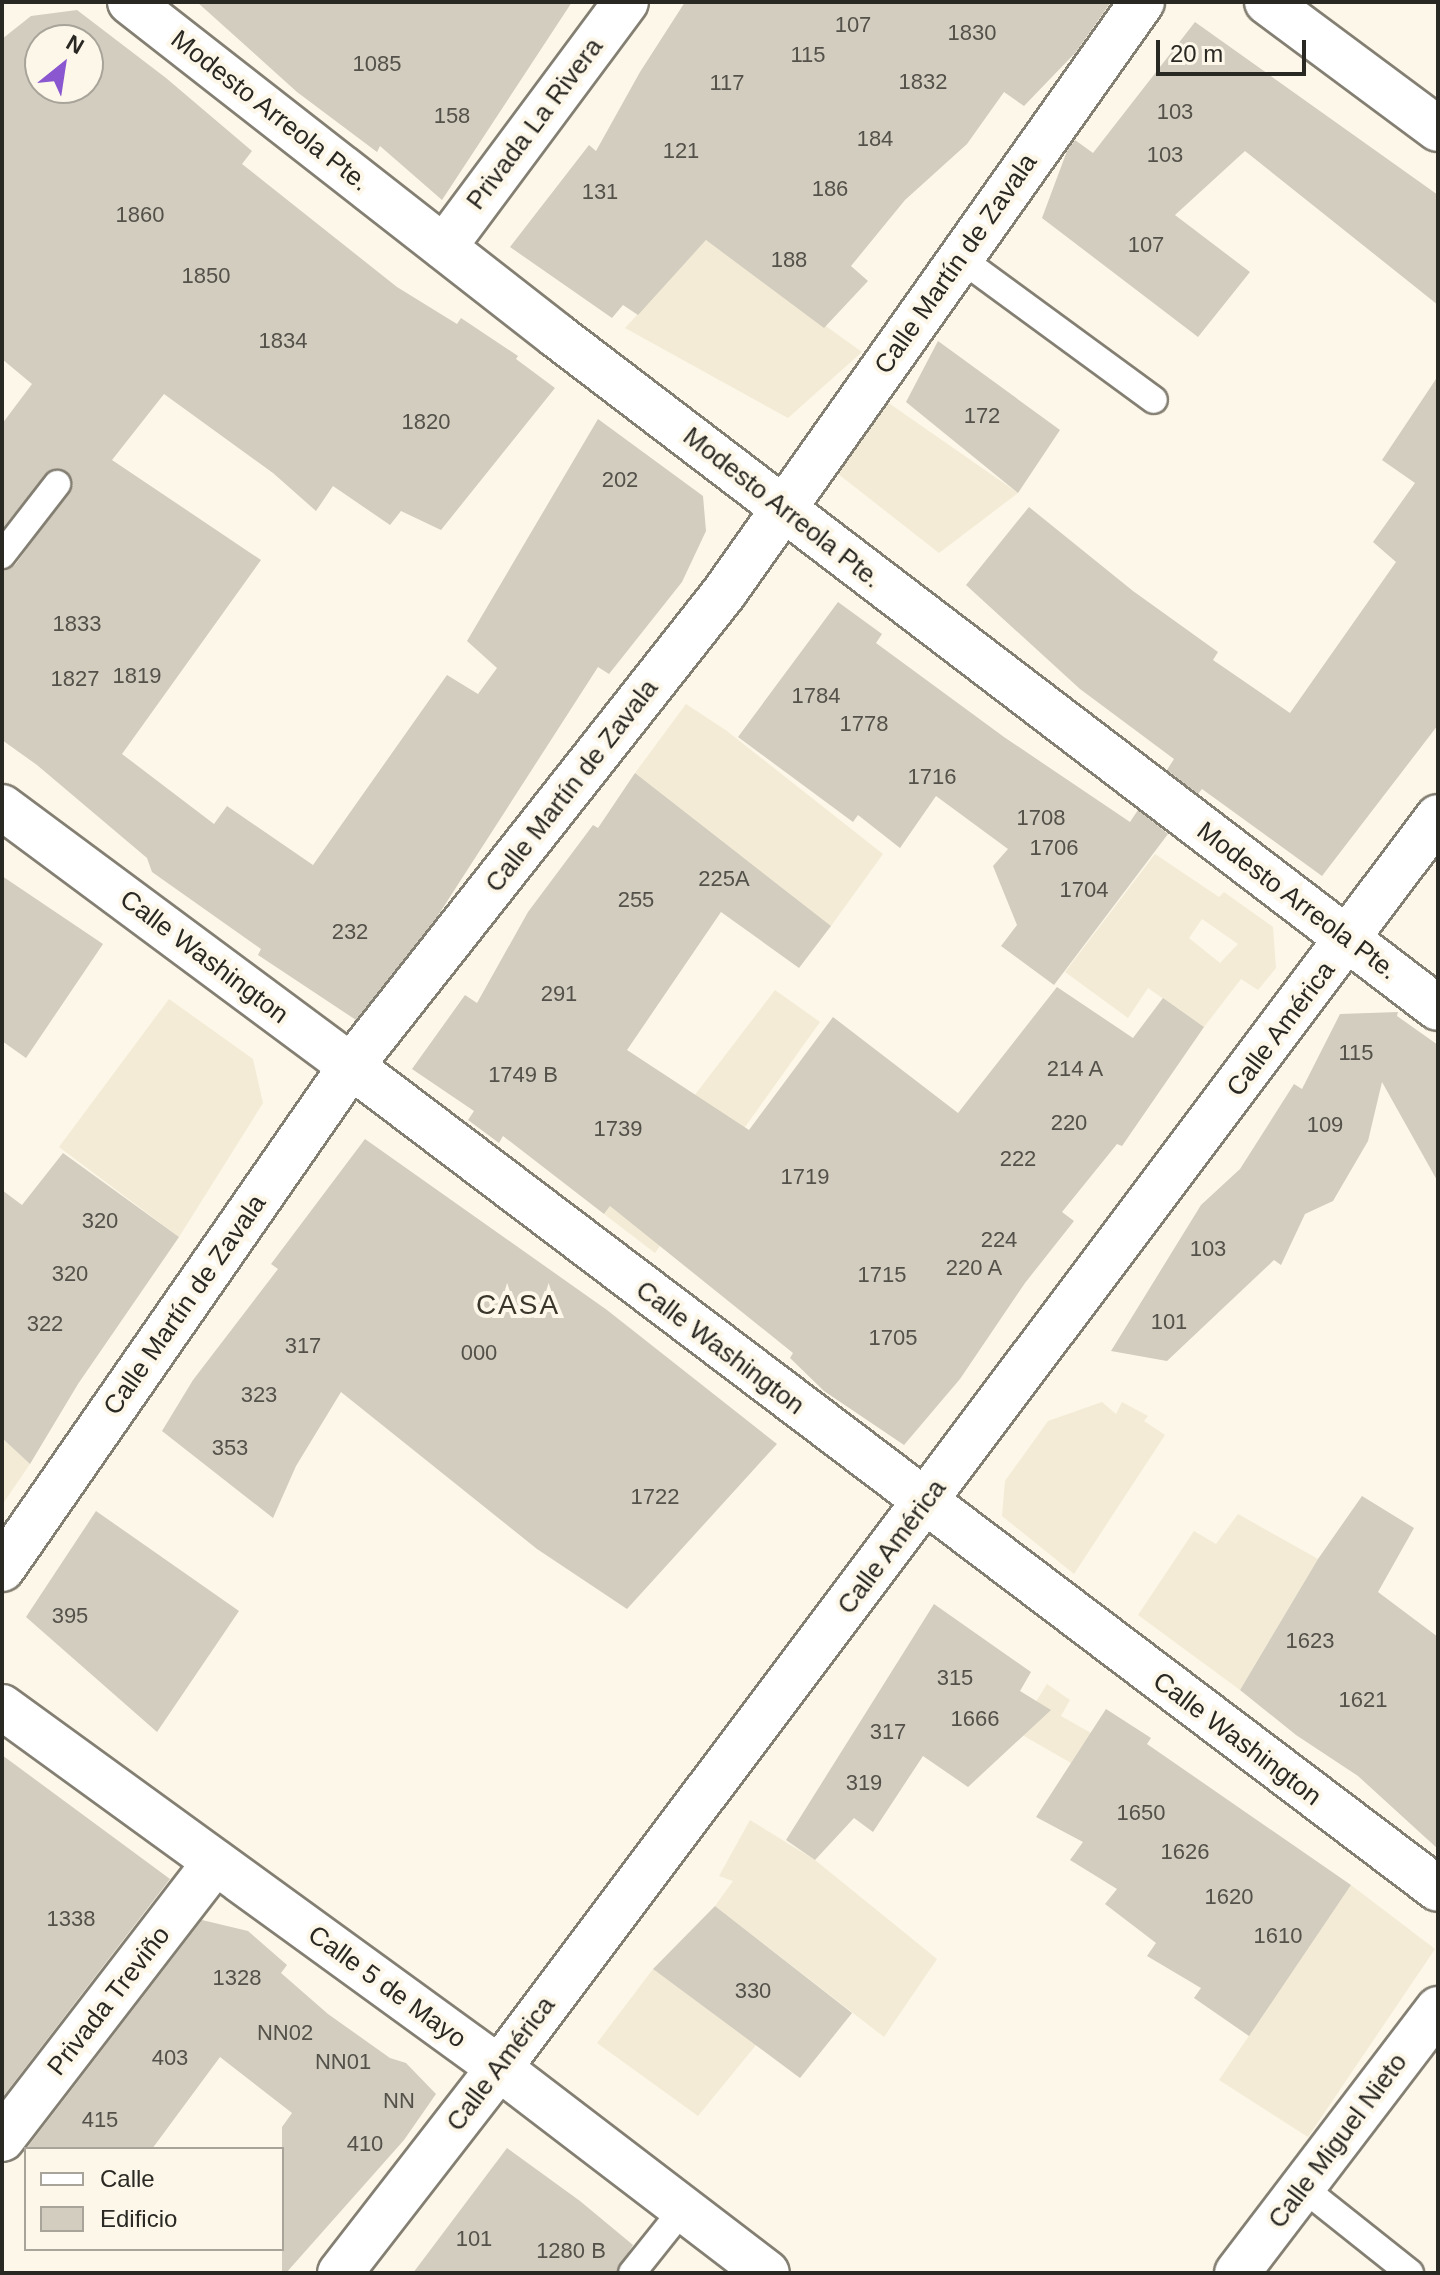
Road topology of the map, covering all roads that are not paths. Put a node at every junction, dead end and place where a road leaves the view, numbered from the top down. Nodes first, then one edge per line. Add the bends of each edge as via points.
1 (130, 2) edge
2 (626, 2) edge
3 (1142, 2) edge
4 (1267, 2) edge
5 (1438, 129) edge
6 (444, 247) junction
7 (960, 258) junction
8 (1154, 400) dead end
9 (57, 484) dead end
10 (782, 507) junction
11 (2, 555) edge
12 (2, 807) edge
13 (1438, 817) edge
14 (1347, 940) junction
15 (1438, 1008) edge
16 (351, 1066) junction
17 (925, 1504) junction
18 (2, 1569) edge
19 (2, 1707) edge
20 (215, 1862) junction
21 (1438, 1889) edge
22 (1438, 2009) edge
23 (499, 2068) junction
24 (2, 2139) edge
25 (1302, 2187) junction
26 (683, 2209) junction
27 (340, 2273) edge
28 (632, 2273) edge
29 (767, 2273) edge
30 (1237, 2273) edge
31 (1410, 2273) edge

1 - 6 street, Modesto Arreola Pte.
2 - 6 street, Privada La Rivera
3 - 7 street, Calle Martín de Zavala
4 - 5 street
6 - 10 street, Modesto Arreola Pte.
7 - 8 lane
7 - 10 street, Calle Martín de Zavala
9 - 11 lane
10 - 14 street, Modesto Arreola Pte.
10 - 16 street, Calle Martín de Zavala via 724,593
12 - 16 street, Calle Washington
13 - 14 street, Calle América
14 - 15 street, Modesto Arreola Pte.
14 - 17 street, Calle América
16 - 17 street, Calle Washington
16 - 18 street, Calle Martín de Zavala
17 - 21 street, Calle Washington
17 - 23 street, Calle América
19 - 20 street, Calle 5 de Mayo
20 - 23 street, Calle 5 de Mayo
20 - 24 street, Privada Treviño
22 - 25 street, Calle Miguel Nieto
23 - 26 street, Calle 5 de Mayo
23 - 27 street, Calle América
25 - 30 street, Calle Miguel Nieto
25 - 31 lane
26 - 28 lane
26 - 29 street, Calle 5 de Mayo

